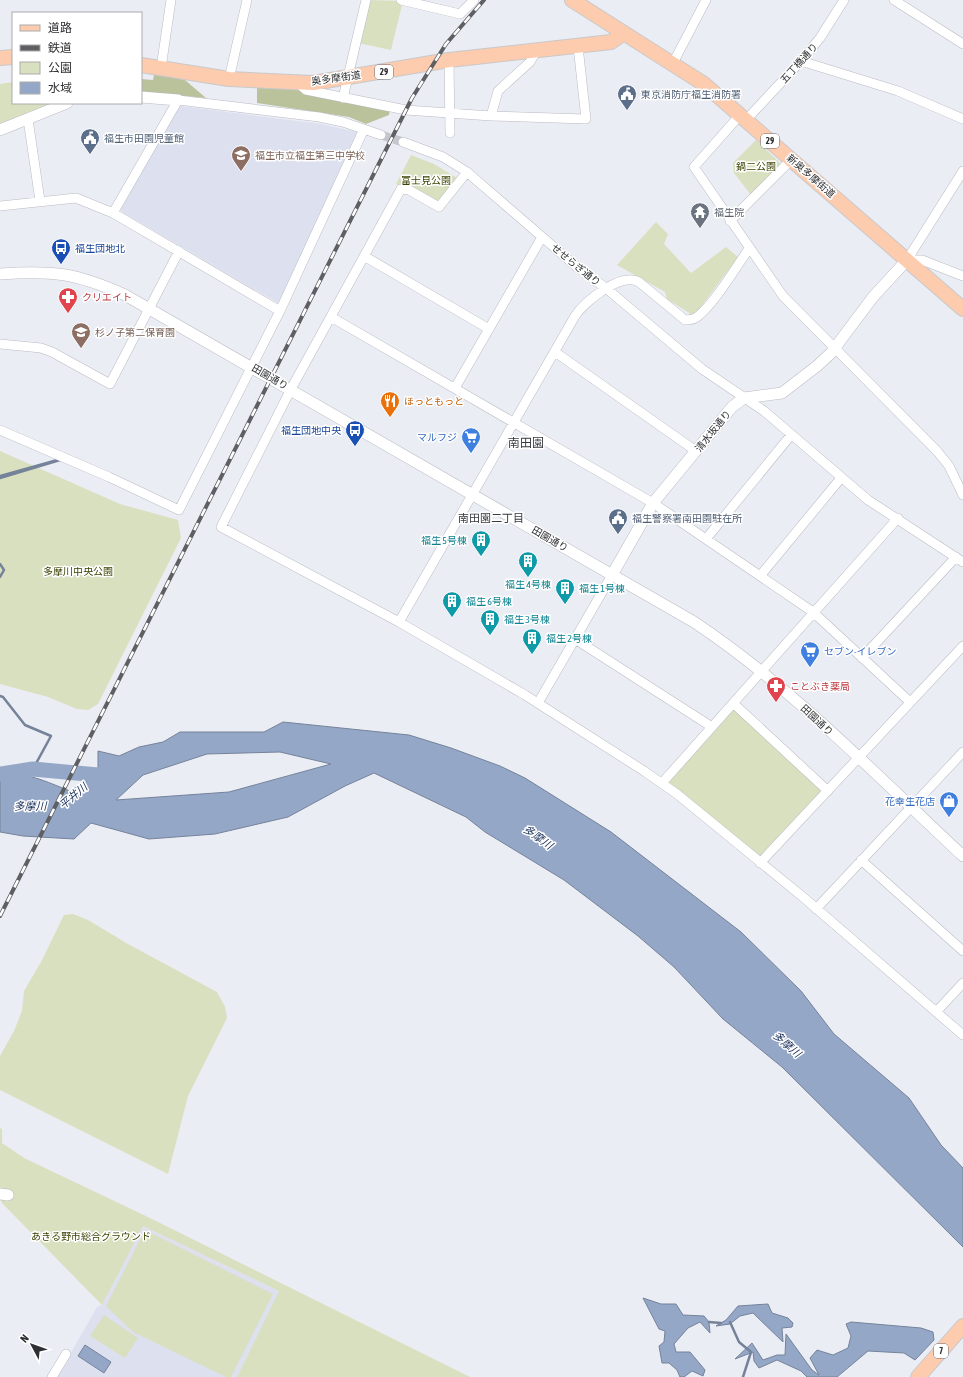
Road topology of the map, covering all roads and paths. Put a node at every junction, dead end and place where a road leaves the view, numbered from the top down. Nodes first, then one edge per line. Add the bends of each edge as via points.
1 (171, 0) edge
2 (247, 0) edge
3 (366, 0) edge
4 (401, 0) edge
5 (474, 0) edge
6 (572, 0) edge
7 (706, 0) edge
8 (844, 0) edge
9 (894, 0) edge
10 (624, 33) junction
11 (611, 42) junction
12 (963, 44) edge
13 (578, 46) junction
14 (644, 46) junction
15 (537, 50) junction
16 (12, 57) edge
17 (0, 58) edge
18 (449, 60) junction
19 (802, 61) junction
20 (673, 63) junction
21 (142, 65) edge
22 (161, 68) junction
23 (348, 77) junction
24 (229, 79) junction
25 (298, 82) junction
26 (142, 97) edge
27 (343, 98) junction
28 (178, 100) junction
29 (65, 104) edge
30 (449, 114) junction
31 (490, 116) junction
32 (743, 117) junction
33 (28, 119) junction
34 (963, 119) edge
35 (364, 129) junction
36 (0, 130) edge
37 (450, 133) dead end
38 (381, 135) tunnel mouth
39 (403, 142) tunnel mouth
40 (792, 159) junction
41 (963, 171) edge
42 (467, 172) junction
43 (40, 201) junction
44 (0, 206) edge
45 (113, 213) junction
46 (730, 221) junction
47 (542, 237) junction
48 (749, 248) junction
49 (179, 251) junction
50 (364, 256) junction
51 (907, 260) junction
52 (0, 274) edge
53 (963, 276) edge
54 (607, 289) junction
55 (148, 308) junction
56 (963, 309) edge
57 (280, 311) junction
58 (331, 317) junction
59 (488, 329) junction
60 (0, 344) edge
61 (835, 348) junction
62 (555, 352) junction
63 (252, 366) junction
64 (455, 388) junction
65 (291, 389) junction
66 (744, 398) junction
67 (513, 422) junction
68 (0, 430) edge
69 (792, 435) junction
70 (696, 452) junction
71 (841, 478) junction
72 (473, 494) junction
73 (963, 495) edge
74 (653, 503) junction
75 (898, 518) junction
76 (706, 539) junction
77 (959, 560) edge
78 (612, 575) junction
79 (760, 576) junction
80 (814, 612) junction
81 (399, 622) junction
82 (574, 639) junction
83 (963, 646) edge
84 (862, 658) junction
85 (762, 670) junction
86 (910, 702) junction
87 (538, 703) junction
88 (733, 703) junction
89 (712, 727) junction
90 (963, 752) edge
91 (858, 758) junction
92 (662, 783) junction
93 (828, 791) junction
94 (911, 807) junction
95 (963, 856) edge
96 (861, 860) junction
97 (760, 863) junction
98 (816, 908) junction
99 (963, 951) edge
100 (963, 983) edge
101 (936, 1012) junction
102 (963, 1035) edge
103 (963, 1326) edge
104 (963, 1338) edge
105 (66, 1354) dead end
106 (52, 1377) edge
107 (918, 1377) edge
108 (929, 1377) edge

1 - 22 street
2 - 24 street
3 - 23 street
4 - 5 street via 460,14
6 - 10 main road, 新奥多摩街道 / 29
7 - 20 street
8 - 19 street, 五丁橋通り
9 - 12 street
10 - 11 main road, 奥多摩街道 / 29
10 - 14 main road, 新奥多摩街道 / 29
11 - 13 main road, 奥多摩街道 / 29
11 - 14 main road
13 - 15 main road, 奥多摩街道 / 29
13 - 31 street via 586,118
14 - 20 main road, 新奥多摩街道 / 29
15 - 18 main road, 奥多摩街道 / 29
15 - 31 street via 530,62 498,91
16 - 17 main road
18 - 23 main road, 奥多摩街道 / 29
18 - 30 street
19 - 32 street, 五丁橋通り
19 - 34 street via 898,91
20 - 32 main road, 新奥多摩街道 / 29 via 704,84
21 - 22 main road, 奥多摩街道 / 29
22 - 24 main road, 奥多摩街道 / 29
23 - 25 main road, 奥多摩街道 / 29 via 313,83
23 - 27 street
24 - 25 main road, 奥多摩街道 / 29
25 - 27 street via 306,90
26 - 28 street
27 - 30 street via 406,110
28 - 35 street via 319,117
28 - 45 street
29 - 33 street
30 - 31 street
30 - 37 street
32 - 40 main road, 新奥多摩街道 / 29
32 - 46 street, 五丁橋通り via 694,167
33 - 36 street
33 - 43 street
35 - 38 street
35 - 57 street
39 - 42 street, せせらぎ通り via 443,157
40 - 46 street
40 - 51 main road, 新奥多摩街道 / 29
41 - 51 street
42 - 47 street, せせらぎ通り
42 - 50 street via 439,207 409,190 401,189
43 - 44 street
43 - 45 street via 76,198
45 - 49 street
46 - 48 street
47 - 54 street, せせらぎ通り
47 - 59 street
48 - 54 street via 714,297 697,317 690,320 685,320 632,279
48 - 61 street via 783,296
49 - 55 street
49 - 57 street
50 - 58 street
50 - 59 street
51 - 53 street via 922,260
51 - 56 main road, 新奥多摩街道 / 29
51 - 61 street via 873,297
52 - 55 street, 田園通り via 53,272 74,275 92,280
54 - 62 street via 590,299 579,310
54 - 66 street, せせらぎ通り via 702,369
55 - 60 street via 110,384 52,352 41,348
55 - 63 street, 田園通り
57 - 63 street
58 - 64 street
58 - 65 street
59 - 64 street
61 - 66 street via 787,390 778,394
61 - 73 street via 937,451 949,466
62 - 67 street
62 - 70 street
63 - 65 street, 田園通り
63 - 68 street via 179,510
64 - 67 street
65 - 72 street, 田園通り
65 - 81 street via 221,528
66 - 69 street, せせらぎ通り
66 - 70 street, 清水坂通り via 732,407
67 - 72 street
67 - 74 street
69 - 71 street, せせらぎ通り
69 - 76 street
70 - 74 street, 清水坂通り
71 - 75 street, せせらぎ通り via 868,500
71 - 79 street
72 - 78 street, 田園通り
72 - 81 street
74 - 76 street
74 - 78 street, 清水坂通り
75 - 77 street, せせらぎ通り
75 - 80 street
76 - 79 street
77 - 84 street
78 - 82 street, 清水坂通り
78 - 85 street, 田園通り via 694,622
79 - 80 street
80 - 84 street
80 - 85 street
81 - 87 street
82 - 87 street, 清水坂通り
82 - 89 street
83 - 86 street
84 - 86 street
85 - 88 street
85 - 91 street, 田園通り
86 - 91 street
87 - 92 street
88 - 89 street
88 - 93 street
89 - 92 street
90 - 94 street
91 - 93 street
91 - 94 street, 田園通り
92 - 97 street
93 - 97 street
94 - 95 street, 田園通り
94 - 96 street
96 - 98 street
96 - 99 street
97 - 98 street
98 - 101 street
100 - 101 street
101 - 102 street
103 - 107 main road, 7
104 - 108 main road, 7
105 - 106 street

